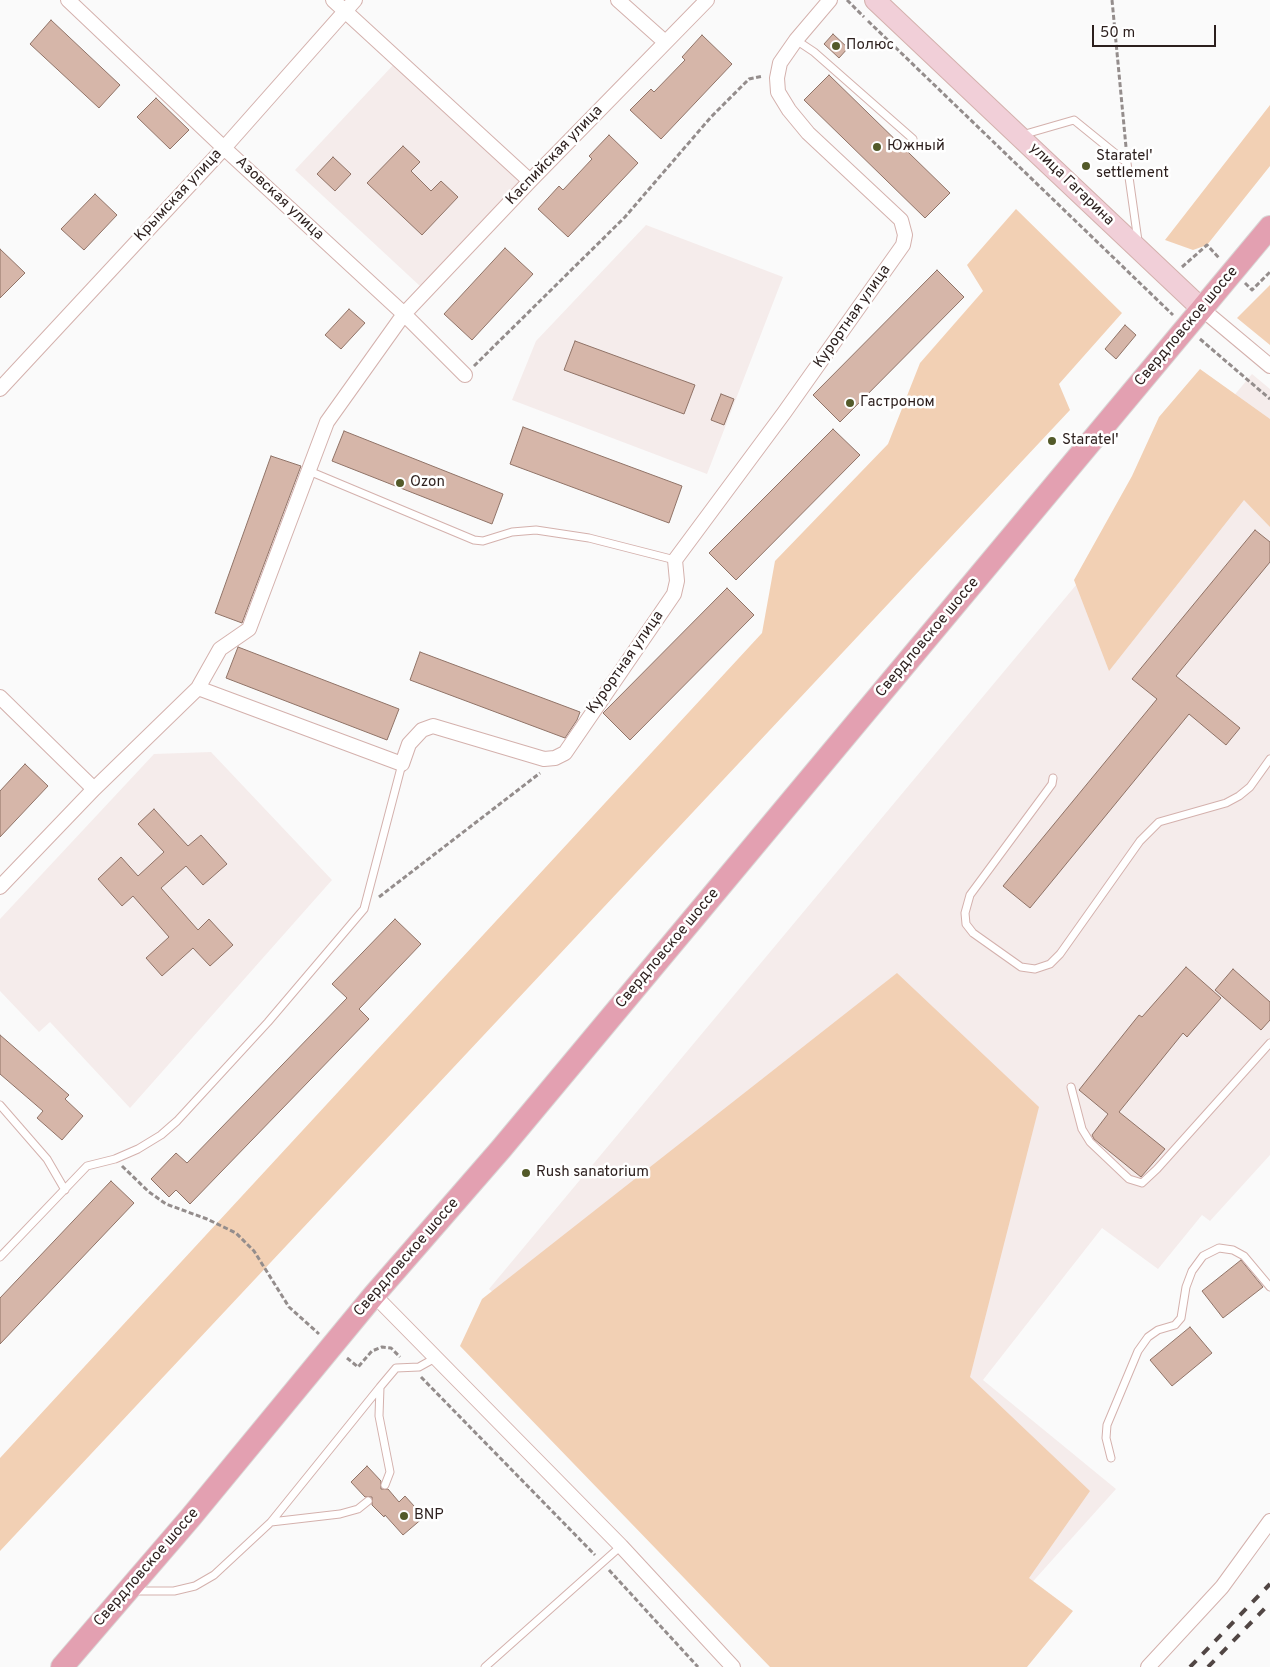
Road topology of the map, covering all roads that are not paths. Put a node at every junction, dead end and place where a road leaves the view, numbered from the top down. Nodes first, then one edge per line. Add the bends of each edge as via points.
1 (68, 0) edge
2 (333, 0) edge
3 (355, 0) edge
4 (618, 0) edge
5 (707, 0) edge
6 (830, 0) edge
7 (875, 0) edge
8 (345, 11) junction
9 (796, 40) junction
10 (665, 42) junction
11 (1019, 136) junction
12 (913, 139) dead end
13 (224, 148) junction
14 (530, 181) junction
15 (1270, 227) edge
16 (1139, 250) junction
17 (1202, 308) junction
18 (404, 314) junction
19 (1270, 366) edge
20 (465, 375) road end
21 (0, 389) edge
22 (309, 472) junction
23 (675, 560) junction
24 (198, 688) junction
25 (0, 697) edge
26 (1270, 759) edge
27 (402, 764) junction
28 (1053, 778) dead end
29 (94, 789) junction
30 (0, 887) edge
31 (1270, 1043) edge
32 (1071, 1086) dead end
33 (0, 1105) edge
34 (65, 1190) junction
35 (0, 1257) edge
36 (1270, 1287) edge
37 (374, 1295) junction
38 (437, 1357) junction
39 (380, 1387) junction
40 (1111, 1458) dead end
41 (385, 1485) dead end
42 (368, 1501) dead end
43 (1270, 1521) edge
44 (271, 1522) junction
45 (621, 1546) junction
46 (126, 1591) junction
47 (62, 1667) edge
48 (485, 1667) edge
49 (733, 1667) edge
50 (1148, 1667) edge

1 - 13 street, Азовская улица
2 - 8 street
3 - 8 street, Крымская улица
4 - 10 street
5 - 10 street, Каспийская улица
6 - 9 street
7 - 11 street, улица Гагарина
8 - 13 street, Крымская улица
8 - 14 street
9 - 12 lane
9 - 23 street, Курортная улица via 780,63 778,92 788,110 808,133 900,220 905,235 903,245 862,306
10 - 14 street, Каспийская улица
11 - 16 street, улица Гагарина
11 - 16 lane via 1074,120 1127,163
13 - 18 street, Азовская улица
13 - 21 street, Крымская улица
14 - 18 street, Каспийская улица
15 - 17 main road, Свердловское шоссе
16 - 17 street, улица Гагарина
17 - 19 street, улица Гагарина
17 - 37 main road, Свердловское шоссе via 501,1149
18 - 20 street, Азовская улица
18 - 22 street, Каспийская улица via 327,422
22 - 23 lane via 474,540 536,530 589,538
22 - 24 street, Каспийская улица via 254,620 249,629 220,649
23 - 27 street, Курортная улица via 677,581 674,594 565,753 544,759 432,726 422,730 409,744
24 - 27 street
24 - 29 street, Каспийская улица
25 - 29 street
26 - 28 lane via 1250,787 1239,796 1226,803 1159,822 1060,954 1050,964 1035,969 1022,967 973,934 966,924 965,913 970,894 1052,784
27 - 34 lane via 364,909 268,1022 177,1121 161,1135 115,1159 87,1166
29 - 30 street, Каспийская улица
31 - 32 lane via 1142,1183 1129,1179 1090,1142 1082,1129
33 - 34 lane via 47,1159
34 - 35 lane
36 - 40 lane via 1244,1256 1233,1250 1219,1248 1203,1256 1186,1287 1181,1318 1175,1325 1158,1330 1138,1351 1107,1425 1106,1438
37 - 38 street
37 - 46 main road, Свердловское шоссе
38 - 39 lane via 425,1365 396,1368
38 - 45 street
39 - 41 lane via 379,1416 390,1472
39 - 44 lane
42 - 44 lane via 358,1509 340,1514
43 - 50 street via 1222,1587
44 - 46 lane via 220,1569 195,1586 156,1593
45 - 48 lane
45 - 49 street
46 - 47 main road, Свердловское шоссе

